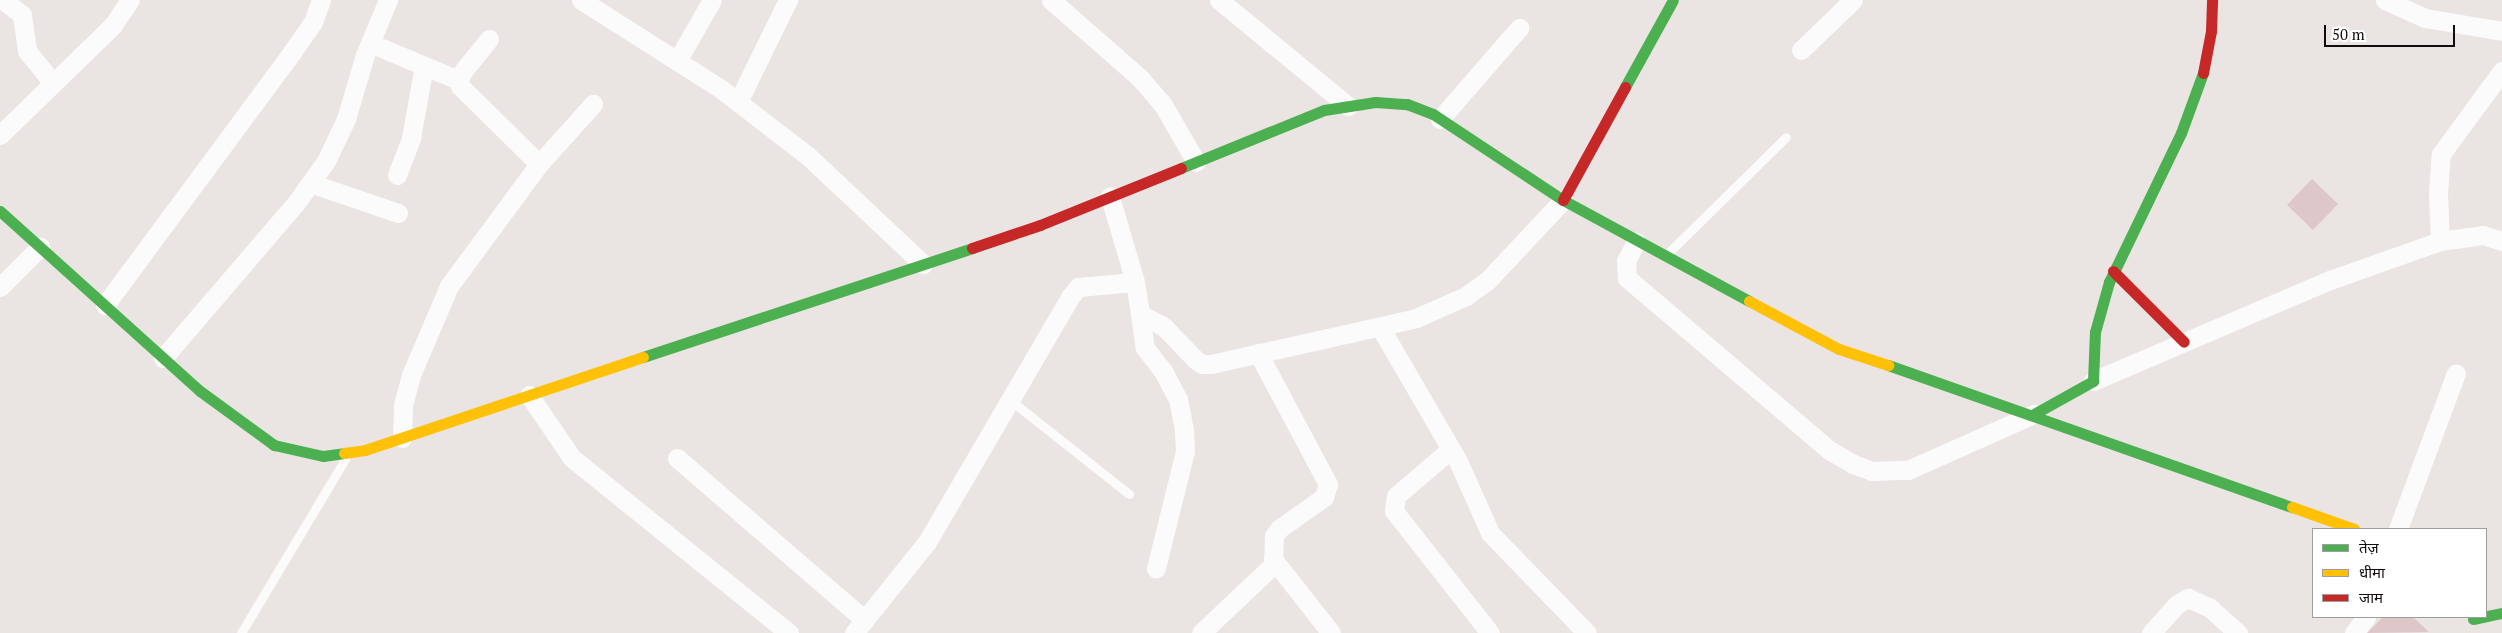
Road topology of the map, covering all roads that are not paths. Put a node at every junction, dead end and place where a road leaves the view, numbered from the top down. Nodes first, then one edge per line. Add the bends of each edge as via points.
1 (3, 0) edge
2 (130, 0) edge
3 (321, 0) edge
4 (388, 0) edge
5 (581, 0) edge
6 (712, 0) edge
7 (788, 0) edge
8 (1051, 0) edge
9 (1219, 0) edge
10 (1673, 0) edge
11 (2212, 0) edge
12 (2385, 0) edge
13 (1841, 4) edge
14 (1519, 28) dead end
15 (2502, 31) edge
16 (489, 39) dead end
17 (370, 43) junction
18 (1801, 50) dead end
19 (676, 61) junction
20 (424, 66) junction
21 (2502, 71) edge
22 (458, 80) junction
23 (52, 82) junction
24 (738, 102) junction
25 (593, 104) dead end
26 (1348, 106) junction
27 (1440, 119) junction
28 (0, 135) edge
29 (1786, 137) dead end
30 (1196, 162) junction
31 (540, 164) junction
32 (397, 176) dead end
33 (310, 183) junction
34 (1110, 197) junction
35 (1563, 200) junction
36 (0, 211) edge
37 (398, 213) dead end
38 (2440, 241) junction
39 (2502, 241) edge
40 (1636, 242) junction
41 (40, 247) junction
42 (1664, 257) junction
43 (923, 264) junction
44 (2114, 271) junction
45 (1135, 282) junction
46 (0, 287) edge
47 (105, 305) junction
48 (1140, 314) junction
49 (1380, 327) junction
50 (2184, 342) junction
51 (1258, 353) junction
52 (163, 358) junction
53 (2456, 373) dead end
54 (2093, 381) junction
55 (529, 395) junction
56 (1008, 399) junction
57 (2034, 414) junction
58 (402, 438) junction
59 (1450, 449) junction
60 (349, 452) junction
61 (677, 458) dead end
62 (1129, 494) dead end
63 (2351, 528) edge
64 (2398, 528) edge
65 (1276, 563) junction
66 (1156, 568) dead end
67 (2502, 613) edge
68 (2487, 616) edge
69 (2365, 618) edge
70 (2472, 618) edge
71 (860, 626) edge
72 (241, 633) edge
73 (789, 633) edge
74 (1201, 633) edge
75 (1331, 633) edge
76 (1490, 633) edge
77 (1587, 633) edge
78 (2151, 633) edge
79 (2238, 633) edge
80 (2354, 633) edge
81 (2481, 633) edge

1 - 23 street via 22,15 27,50
2 - 23 street via 113,25
3 - 47 street via 313,22 292,52
4 - 17 street
5 - 19 street
6 - 19 street
7 - 24 street
8 - 30 street via 1139,77 1162,103
9 - 26 street
10 - 35 main road
11 - 44 main road via 2211,31 2202,78 2180,133
12 - 15 street via 2424,18
13 - 18 street
14 - 27 street
16 - 22 street
17 - 20 street
17 - 33 street via 346,118 326,161
19 - 24 street
20 - 22 street
20 - 32 street via 411,138
21 - 38 street via 2441,154 2438,193
22 - 31 street via 465,94
23 - 28 street
24 - 43 street via 808,156
25 - 31 street
26 - 27 main road via 1375,102 1407,104
26 - 30 main road via 1324,110
27 - 35 main road
29 - 42 lane
30 - 34 main road
31 - 58 street via 449,286 411,375 403,405
33 - 37 street
33 - 52 street via 219,296
34 - 43 main road via 1040,225
34 - 45 street
35 - 40 main road
35 - 49 street via 1487,280 1466,296 1416,318
36 - 41 main road
38 - 39 street via 2483,235
38 - 50 street via 2330,280
40 - 42 main road
40 - 57 street via 1626,261 1627,278 1847,462 1872,471 1908,470
41 - 46 street
41 - 47 main road
42 - 57 main road via 1839,349
43 - 55 main road
44 - 50 main road
44 - 54 main road via 2095,332
45 - 48 street
45 - 56 street via 1078,287
47 - 52 main road
48 - 51 street via 1164,327 1202,364
48 - 66 street via 1145,348 1163,371 1178,399 1184,431 1181,470
49 - 51 street
49 - 59 street
50 - 54 street
51 - 65 street via 1328,484 1324,497 1278,529 1274,546
52 - 60 main road via 200,391 274,445 323,456
53 - 64 street
54 - 57 main road
55 - 58 main road
55 - 73 street via 572,458
56 - 62 lane
56 - 71 street via 927,542
57 - 63 main road
58 - 60 main road
59 - 76 street via 1396,496 1394,511
59 - 77 street via 1490,533
60 - 72 lane
61 - 71 street
65 - 74 street
65 - 75 street
67 - 68 main road
69 - 80 street
70 - 81 main road
78 - 79 street via 2177,604 2188,598 2210,608

